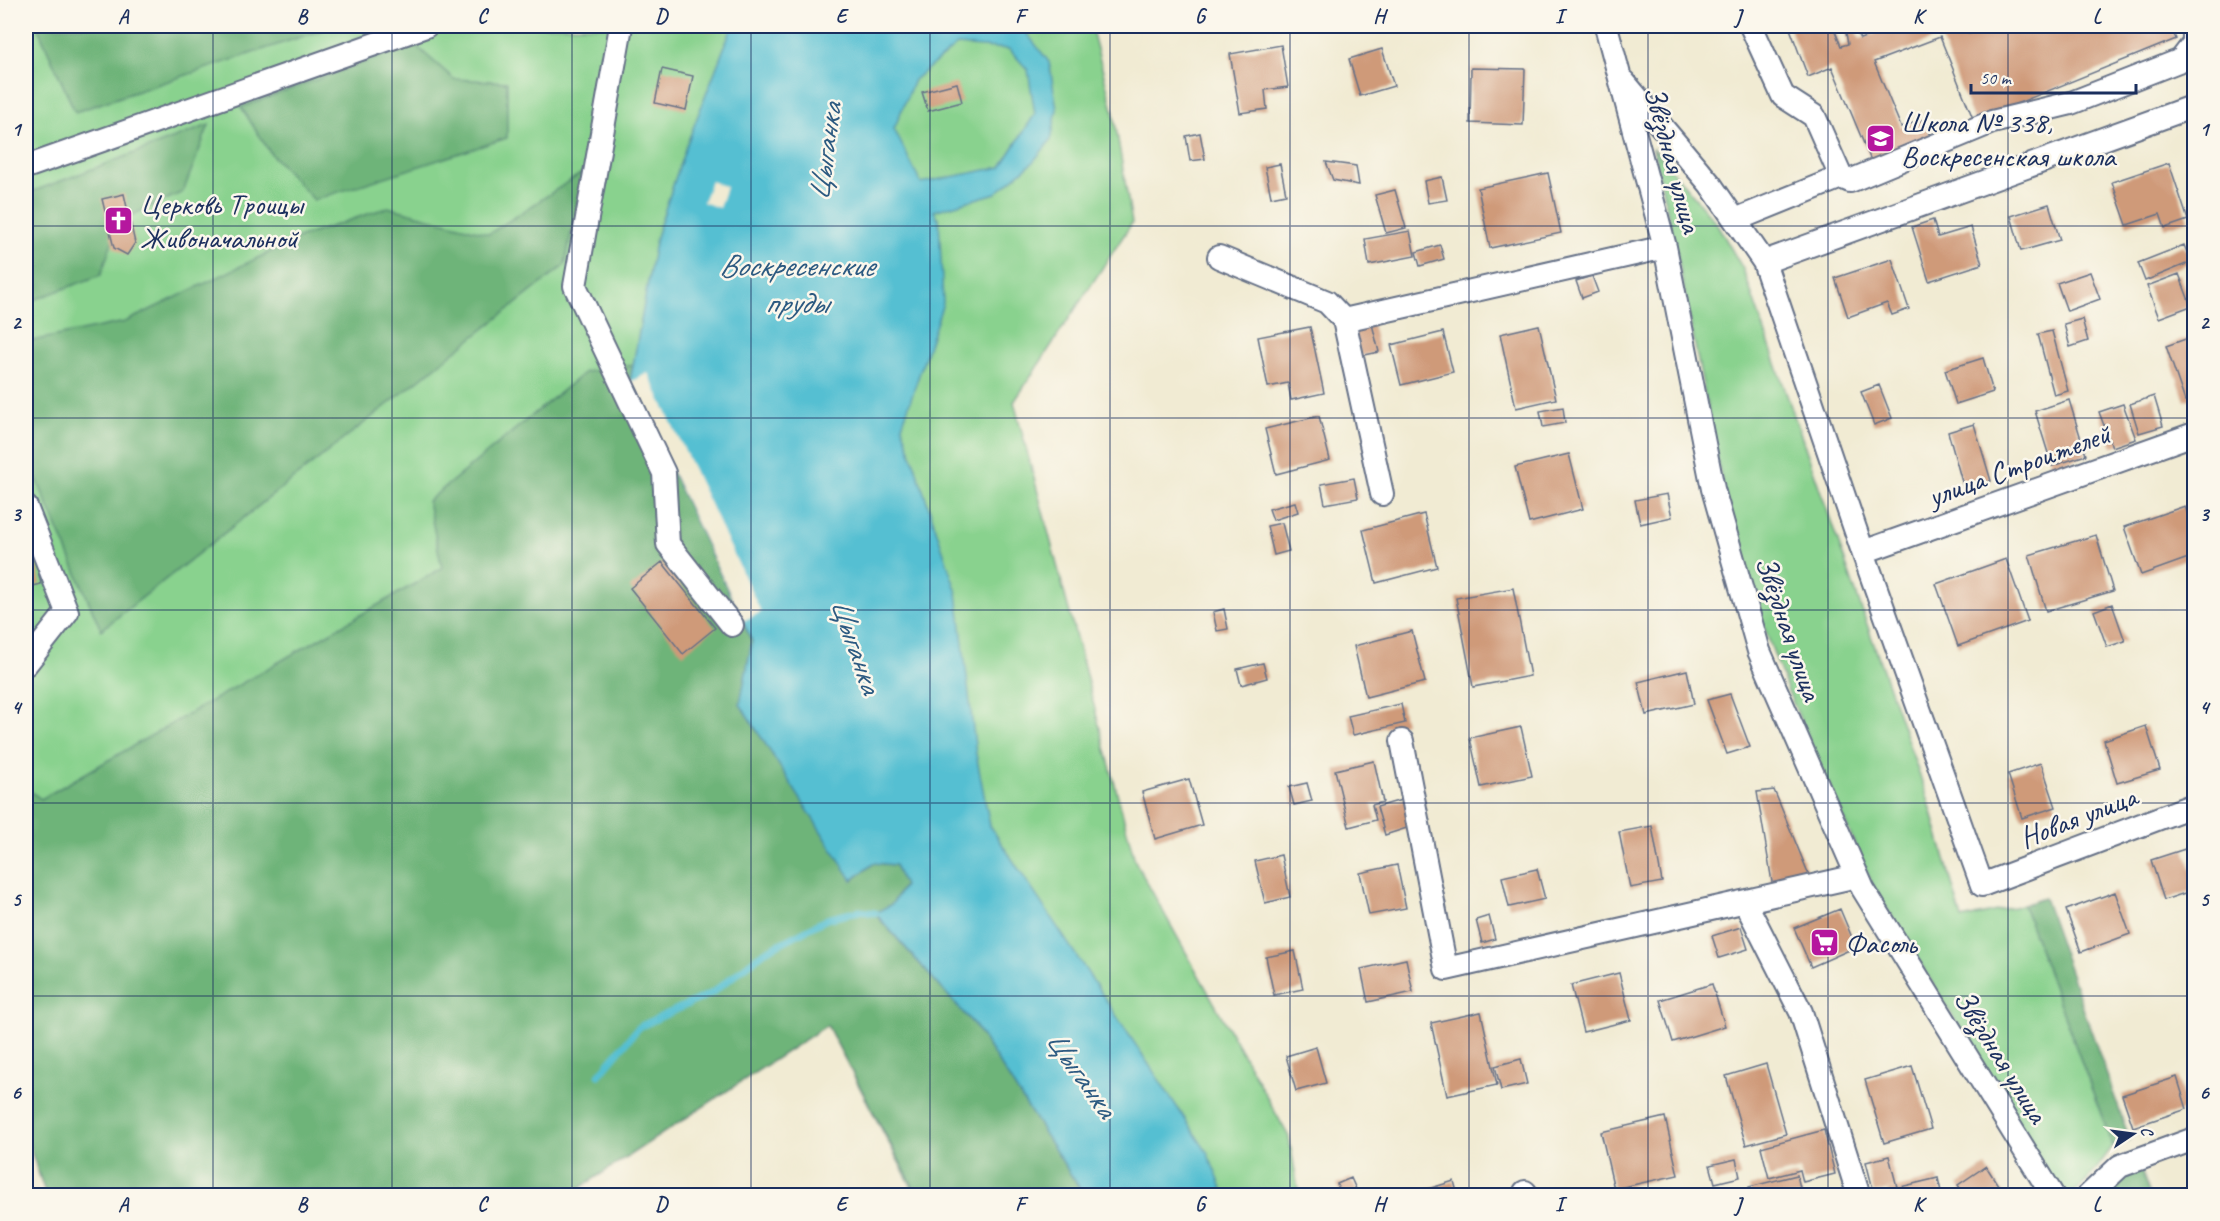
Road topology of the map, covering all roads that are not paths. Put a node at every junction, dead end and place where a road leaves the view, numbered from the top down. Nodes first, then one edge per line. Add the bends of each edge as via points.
1 (426, 26) edge
2 (621, 26) edge
3 (1606, 26) edge
4 (1751, 26) edge
5 (2194, 26) edge
6 (1620, 78) junction
7 (2194, 106) edge
8 (26, 167) edge
9 (1841, 177) junction
10 (1735, 220) junction
11 (1665, 247) junction
12 (1219, 257) dead end
13 (1764, 262) junction
14 (1344, 320) junction
15 (2194, 434) edge
16 (1382, 494) dead end
17 (26, 507) edge
18 (1863, 552) junction
19 (732, 625) dead end
20 (26, 664) edge
21 (1402, 741) dead end
22 (2194, 805) edge
23 (1857, 876) junction
24 (1745, 902) junction
25 (2194, 1139) edge
26 (1857, 1190) dead end
27 (2053, 1196) edge
28 (2088, 1196) edge

1 - 8 street
2 - 19 street via 575,286 664,473 668,544
3 - 6 street, Звёздная улица
4 - 9 street via 1783,96 1814,116
5 - 9 street via 2194,43 2181,60 2071,103 1992,122 1850,181
6 - 10 street
6 - 11 street, Звёздная улица
7 - 13 street
9 - 10 street
10 - 13 street
11 - 14 street
11 - 23 street, Звёздная улица via 1713,489 1759,651
12 - 14 street via 1328,302
13 - 18 street
14 - 16 street
15 - 18 street, улица Строителей
17 - 20 street via 67,612
18 - 22 street, Новая улица via 1983,885
21 - 24 street via 1446,969
23 - 24 street
23 - 27 street, Звёздная улица
24 - 26 street via 1801,1011
25 - 28 street via 2120,1166

